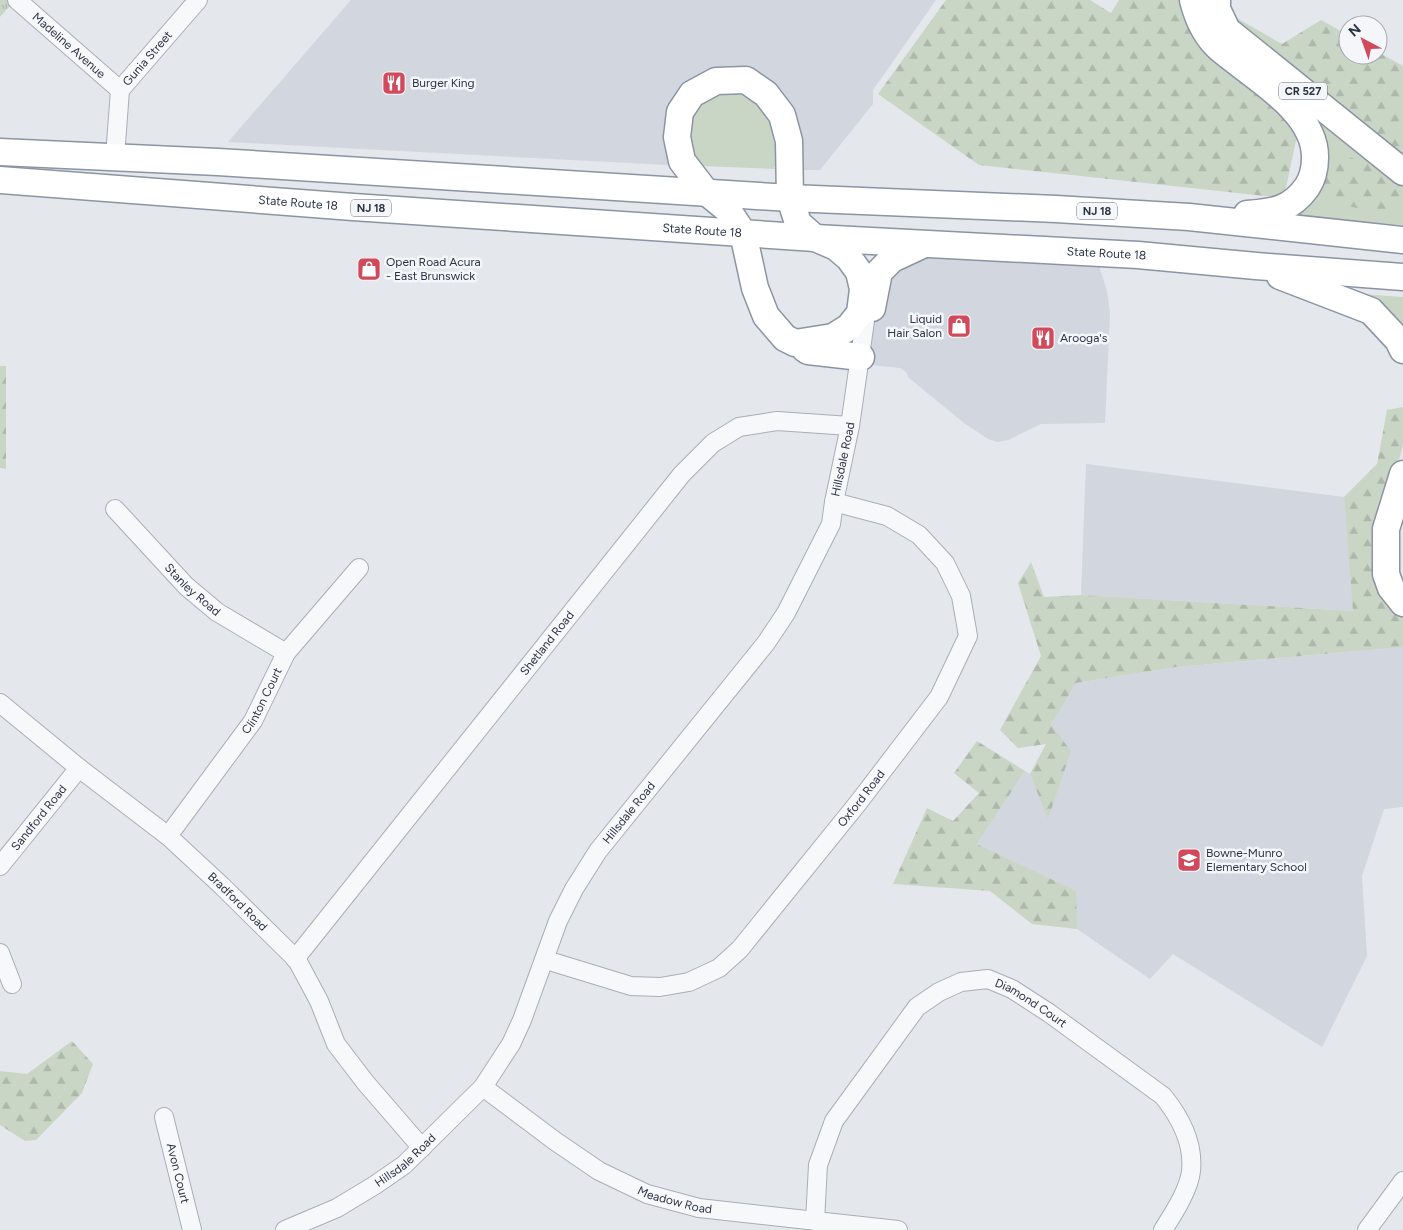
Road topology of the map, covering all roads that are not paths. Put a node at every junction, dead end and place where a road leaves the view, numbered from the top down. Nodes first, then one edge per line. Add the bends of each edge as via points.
1 (17, 0) edge
2 (198, 0) edge
3 (1193, 0) edge
4 (1217, 0) edge
5 (120, 90) junction
6 (0, 152) edge
7 (115, 157) junction
8 (1403, 172) edge
9 (0, 180) edge
10 (705, 192) junction
11 (790, 198) junction
12 (1189, 217) junction
13 (743, 233) junction
14 (815, 238) junction
15 (1403, 240) edge
16 (923, 245) junction
17 (1256, 266) junction
18 (1403, 277) edge
19 (863, 317) junction
20 (795, 343) junction
21 (1403, 350) edge
22 (861, 357) junction
23 (850, 426) junction
24 (1403, 474) edge
25 (834, 502) junction
26 (115, 509) dead end
27 (359, 568) dead end
28 (1403, 602) edge
29 (286, 653) junction
30 (0, 703) edge
31 (79, 768) junction
32 (168, 836) junction
33 (0, 866) edge
34 (0, 953) edge
35 (295, 959) junction
36 (546, 960) junction
37 (12, 984) dead end
38 (483, 1087) junction
39 (164, 1116) dead end
40 (422, 1148) junction
41 (1403, 1181) edge
42 (815, 1221) junction
43 (192, 1230) edge
44 (285, 1230) edge
45 (898, 1230) edge
46 (1163, 1230) edge
47 (1367, 1230) edge

1 - 5 street, Madeline Avenue
2 - 5 street, Gunia Street
3 - 12 highway via 1202,24 1215,44 1302,119 1311,134 1316,158 1310,182 1300,197 1286,206 1270,212
4 - 8 highway, CR 527 via 1217,9 1227,30
5 - 7 street, Gunia Street
6 - 7 highway, NJ 18
7 - 10 highway, NJ 18
9 - 13 highway, State Route 18 / NJ 18
10 - 11 highway, NJ 18
10 - 11 highway via 682,161 677,137 680,112 692,94 716,81 746,80 766,94 782,116 788,141
10 - 13 highway via 727,210
11 - 12 highway, NJ 18
11 - 14 highway via 798,223
12 - 15 highway, NJ 18
13 - 14 highway, State Route 18 / NJ 18
13 - 20 highway via 755,288 766,316 785,338
14 - 16 highway, State Route 18 / NJ 18
14 - 19 highway via 836,247 859,272
16 - 17 highway, State Route 18 / NJ 18 via 1138,255
16 - 19 highway via 892,259 879,272 872,309
17 - 18 highway, State Route 18 / NJ 18
17 - 21 highway via 1371,311
19 - 20 highway via 833,337
19 - 22 street, Hillsdale Road
20 - 22 highway via 808,351
22 - 23 street, Hillsdale Road
23 - 25 street, Hillsdale Road
23 - 35 street, Shetland Road via 777,421 739,428 713,443 682,474
24 - 28 highway via 1386,528 1386,574 1391,588
25 - 36 street, Hillsdale Road via 831,524 786,613 766,643 598,851 562,913
25 - 36 street, Oxford Road via 887,516 919,535 945,563 961,596 968,636 939,697 740,949 719,968 689,982 660,987 631,986
26 - 29 street, Stanley Road via 186,586 211,607
27 - 29 street, Clinton Court
29 - 32 street, Clinton Court via 253,721
30 - 31 street, Bradford Road
31 - 32 street, Bradford Road
31 - 33 street, Sandford Road
32 - 35 street, Bradford Road
34 - 37 street
35 - 40 street, Bradford Road via 319,1001 336,1044
36 - 38 street, Hillsdale Road via 518,1028
38 - 40 street, Hillsdale Road
38 - 42 street, Meadow Road via 599,1171 647,1194 699,1208
39 - 43 street, Avon Court
40 - 44 street, Hillsdale Road via 375,1186 337,1208
41 - 47 street
42 - 45 street, Meadow Road
42 - 46 street, Diamond Court via 818,1165 834,1121 917,1008 939,992 961,982 988,979 1012,989 1049,1013 1163,1096 1174,1110 1186,1132 1191,1172 1179,1204

